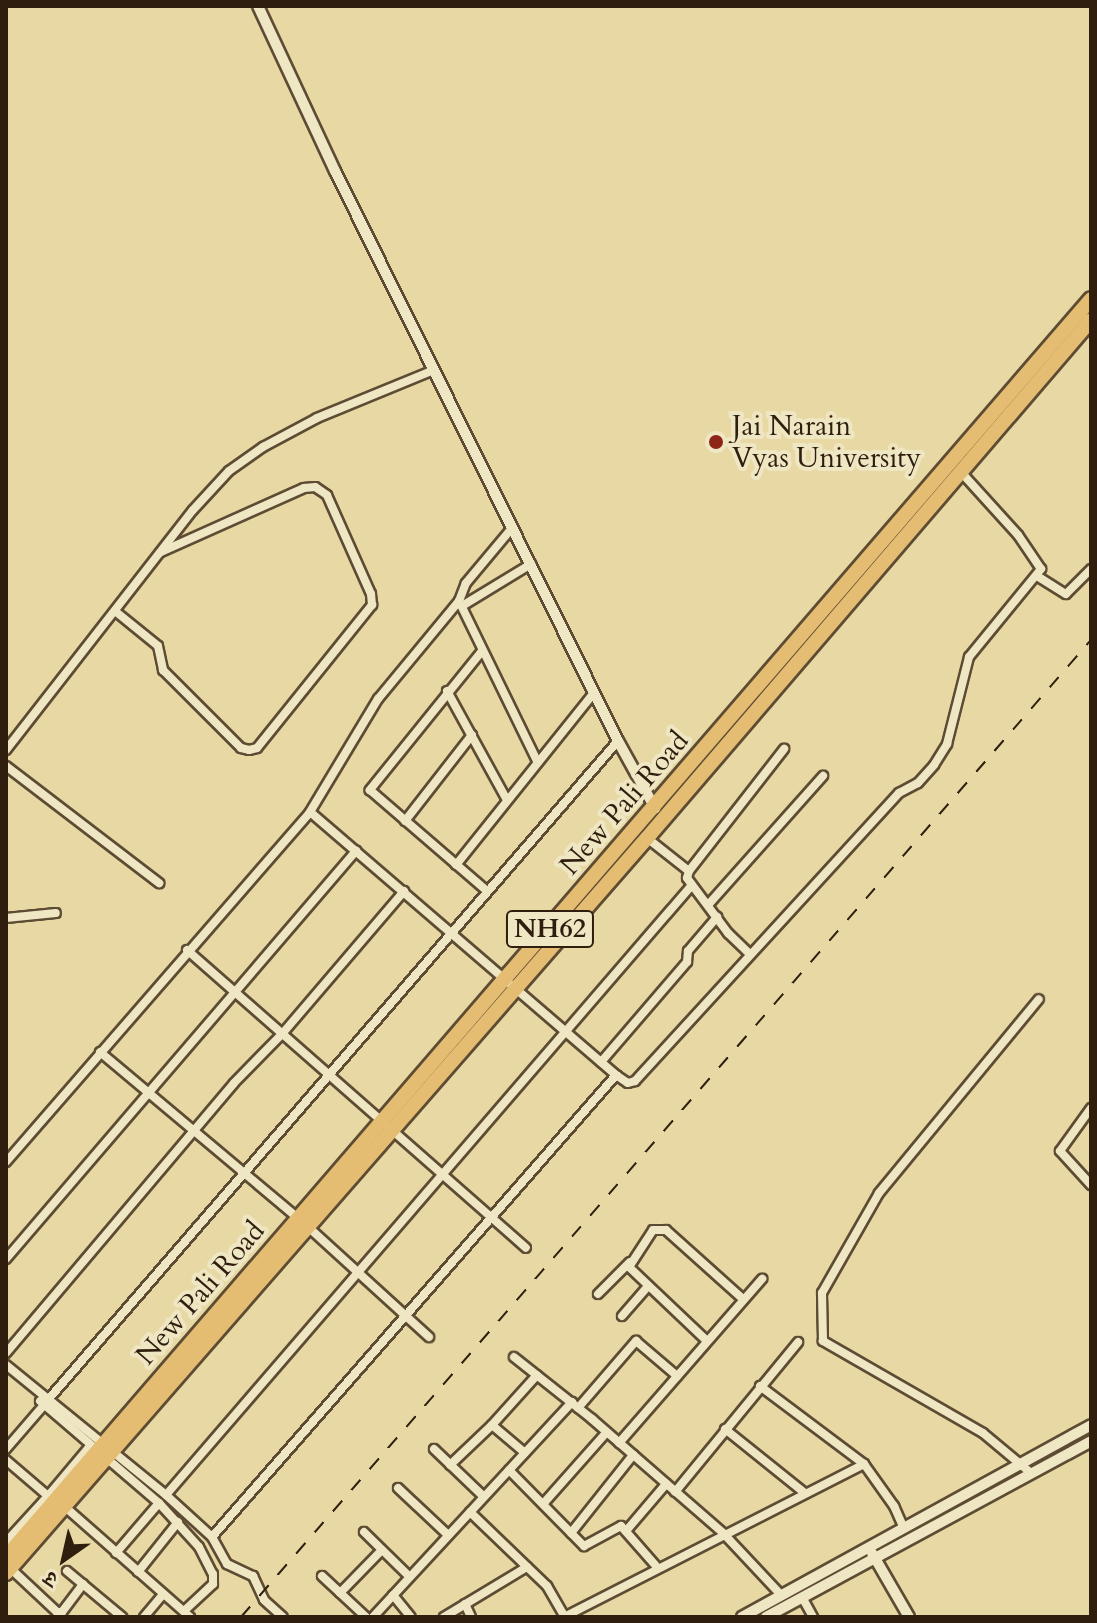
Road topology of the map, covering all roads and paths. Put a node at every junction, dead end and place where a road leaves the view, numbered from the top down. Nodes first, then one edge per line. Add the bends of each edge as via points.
1 (258, 6) edge
2 (1091, 299) edge
3 (1091, 320) edge
4 (434, 370) junction
5 (960, 471) junction
6 (512, 528) junction
7 (161, 552) junction
8 (531, 564) junction
9 (1091, 569) edge
10 (1037, 576) junction
11 (461, 604) junction
12 (115, 611) junction
13 (482, 651) junction
14 (447, 691) junction
15 (594, 693) junction
16 (472, 735) junction
17 (618, 741) junction
18 (784, 749) dead end
19 (6, 750) edge
20 (537, 761) junction
21 (6, 766) edge
22 (823, 776) dead end
23 (507, 800) junction
24 (655, 808) junction
25 (310, 812) junction
26 (405, 821) junction
27 (647, 838) junction
28 (356, 851) junction
29 (456, 865) junction
30 (689, 871) junction
31 (159, 883) dead end
32 (692, 885) junction
33 (404, 891) junction
34 (487, 891) junction
35 (708, 905) junction
36 (56, 913) dead end
37 (717, 917) junction
38 (6, 918) edge
39 (452, 932) junction
40 (187, 950) junction
41 (749, 953) junction
42 (511, 983) junction
43 (234, 992) junction
44 (1039, 999) dead end
45 (568, 1033) junction
46 (282, 1034) junction
47 (100, 1052) junction
48 (601, 1062) junction
49 (328, 1075) junction
50 (616, 1075) junction
51 (150, 1092) junction
52 (1091, 1108) edge
53 (387, 1127) junction
54 (194, 1130) junction
55 (6, 1162) edge
56 (245, 1171) junction
57 (444, 1175) junction
58 (1091, 1185) edge
59 (490, 1216) junction
60 (303, 1222) junction
61 (526, 1248) dead end
62 (6, 1259) edge
63 (630, 1261) junction
64 (360, 1271) junction
65 (762, 1279) dead end
66 (648, 1286) junction
67 (598, 1294) dead end
68 (743, 1299) junction
69 (405, 1313) junction
70 (622, 1316) dead end
71 (429, 1337) dead end
72 (707, 1341) junction
73 (798, 1342) dead end
74 (6, 1353) edge
75 (514, 1357) dead end
76 (6, 1365) edge
77 (6, 1372) edge
78 (537, 1375) junction
79 (677, 1376) junction
80 (760, 1386) junction
81 (46, 1403) junction
82 (575, 1405) junction
83 (492, 1425) junction
84 (1091, 1425) edge
85 (725, 1429) junction
86 (607, 1432) junction
87 (1091, 1441) edge
88 (619, 1443) junction
89 (6, 1449) edge
90 (434, 1449) dead end
91 (102, 1450) junction
92 (525, 1453) junction
93 (633, 1455) junction
94 (6, 1460) edge
95 (1020, 1463) junction
96 (864, 1464) junction
97 (450, 1465) junction
98 (509, 1470) junction
99 (1031, 1473) junction
100 (666, 1484) junction
101 (398, 1488) dead end
102 (675, 1492) junction
103 (805, 1493) junction
104 (166, 1495) junction
105 (48, 1496) junction
106 (484, 1497) junction
107 (159, 1503) junction
108 (543, 1504) junction
109 (64, 1506) junction
110 (470, 1512) junction
111 (178, 1522) junction
112 (903, 1526) junction
113 (626, 1531) junction
114 (364, 1532) dead end
115 (571, 1533) junction
116 (723, 1533) junction
117 (448, 1535) junction
118 (212, 1537) junction
119 (6, 1542) edge
120 (382, 1550) junction
121 (871, 1551) junction
122 (116, 1553) junction
123 (7, 1566) edge
124 (527, 1567) junction
125 (657, 1567) junction
126 (67, 1571) dead end
127 (138, 1572) junction
128 (322, 1576) dead end
129 (410, 1577) junction
130 (83, 1584) junction
131 (340, 1593) junction
132 (163, 1594) junction
133 (393, 1595) junction
134 (781, 1595) junction
135 (802, 1597) junction
136 (465, 1604) junction
137 (188, 1614) edge
138 (120, 1616) edge
139 (144, 1617) edge
140 (283, 1617) edge
141 (366, 1617) edge
142 (373, 1617) edge
143 (411, 1617) edge
144 (444, 1617) edge
145 (471, 1617) edge
146 (564, 1617) edge
147 (742, 1617) edge
148 (766, 1617) edge
149 (813, 1617) edge
150 (909, 1617) edge

1 - 4 street
2 - 24 highway, New Pali Road / NH62
3 - 5 highway, New Pali Road / NH62
4 - 6 street
4 - 7 street via 366,395 263,447 214,486
5 - 10 street via 1038,560
5 - 27 highway, New Pali Road / NH62
6 - 8 street
6 - 11 street via 466,583
7 - 12 street
7 - 12 street via 315,487 327,495 372,605 257,748 249,750 163,670 158,646 150,637
8 - 11 street
8 - 15 street
9 - 10 street via 1066,594
10 - 41 street via 969,657 947,744 934,765 918,783 899,793
11 - 13 street
11 - 25 street via 378,699
12 - 19 street
13 - 14 street
13 - 20 street
14 - 16 street
14 - 26 street via 372,784 374,795
15 - 17 street
15 - 20 street
16 - 23 street
16 - 26 street
17 - 24 street
17 - 34 street
18 - 30 street
20 - 23 street
21 - 31 street
22 - 35 street
23 - 29 street
24 - 42 highway, New Pali Road / NH62
25 - 28 street
25 - 40 street
26 - 29 street
27 - 30 street
27 - 42 highway, New Pali Road / NH62
28 - 33 street
28 - 43 street
29 - 34 street
30 - 32 street
32 - 35 street
32 - 45 street
33 - 39 street
33 - 46 street
34 - 39 street
35 - 37 street
36 - 38 street
37 - 41 street
37 - 48 street via 688,951 687,962
39 - 42 street
39 - 49 street
40 - 43 street
40 - 47 street
41 - 50 street via 635,1081 628,1083
42 - 45 street
42 - 53 highway, New Pali Road / NH62
43 - 46 street
43 - 51 street
44 - 95 street via 879,1193 822,1293 823,1341 983,1433
45 - 48 street
45 - 57 street
46 - 49 street
46 - 54 street
47 - 51 street
47 - 55 street
48 - 50 street
49 - 53 street
49 - 56 street
50 - 59 street
51 - 54 street
51 - 62 street
52 - 58 street via 1060,1151
53 - 57 street
53 - 60 highway, New Pali Road / NH62
54 - 56 street
54 - 74 street
56 - 60 street
56 - 81 street
57 - 59 street
57 - 64 street
59 - 61 street
59 - 69 street
60 - 64 street
60 - 91 highway, New Pali Road / NH62
63 - 66 street via 632,1272
63 - 67 street
63 - 68 street via 659,1228
64 - 69 street
64 - 104 street
65 - 68 street
66 - 70 street
66 - 72 street
68 - 72 street
69 - 71 street
69 - 118 street
72 - 79 street
73 - 80 street
75 - 78 street
76 - 81 street
77 - 81 street
78 - 82 street
78 - 83 street
79 - 82 street via 636,1341
79 - 88 street
80 - 85 street
80 - 96 street
81 - 89 street
81 - 91 street
81 - 91 street
82 - 86 street
82 - 92 street
83 - 92 street
83 - 97 street
84 - 95 street
85 - 102 street
85 - 103 street
86 - 88 street
86 - 108 street
87 - 99 street
88 - 93 street
90 - 97 street
91 - 104 street
91 - 105 street
91 - 107 street
91 - 109 highway, New Pali Road / NH62
91 - 123 highway, New Pali Road / NH62
92 - 98 street
93 - 100 street
93 - 115 street
94 - 105 street
95 - 99 street
95 - 112 street
96 - 103 street
96 - 112 street
97 - 106 street
98 - 106 street
98 - 108 street
99 - 121 street
100 - 102 street
100 - 113 street
101 - 117 street
102 - 116 street
103 - 116 street
104 - 118 street
105 - 119 street
106 - 110 street
107 - 111 street
107 - 122 street
108 - 115 street
109 - 122 street
109 - 123 highway, New Pali Road / NH62
110 - 117 street
110 - 124 street
111 - 127 street
111 - 137 street via 199,1547 213,1578
112 - 121 street
113 - 115 street via 621,1526 584,1546
113 - 125 street
114 - 120 street
116 - 125 street
116 - 134 street
117 - 129 street
118 - 140 street via 227,1564 253,1576 264,1600
120 - 129 street
120 - 131 street
121 - 134 street
121 - 135 street
121 - 150 street
122 - 127 street
123 - 130 street via 57,1612
124 - 136 street
124 - 146 street via 547,1586
125 - 146 street
126 - 130 street
127 - 132 street
128 - 131 street
129 - 133 street
130 - 138 street
131 - 141 street
132 - 137 street
132 - 139 street
133 - 142 street
133 - 143 street
134 - 147 street
135 - 148 street
135 - 149 street
136 - 144 street
136 - 145 street

